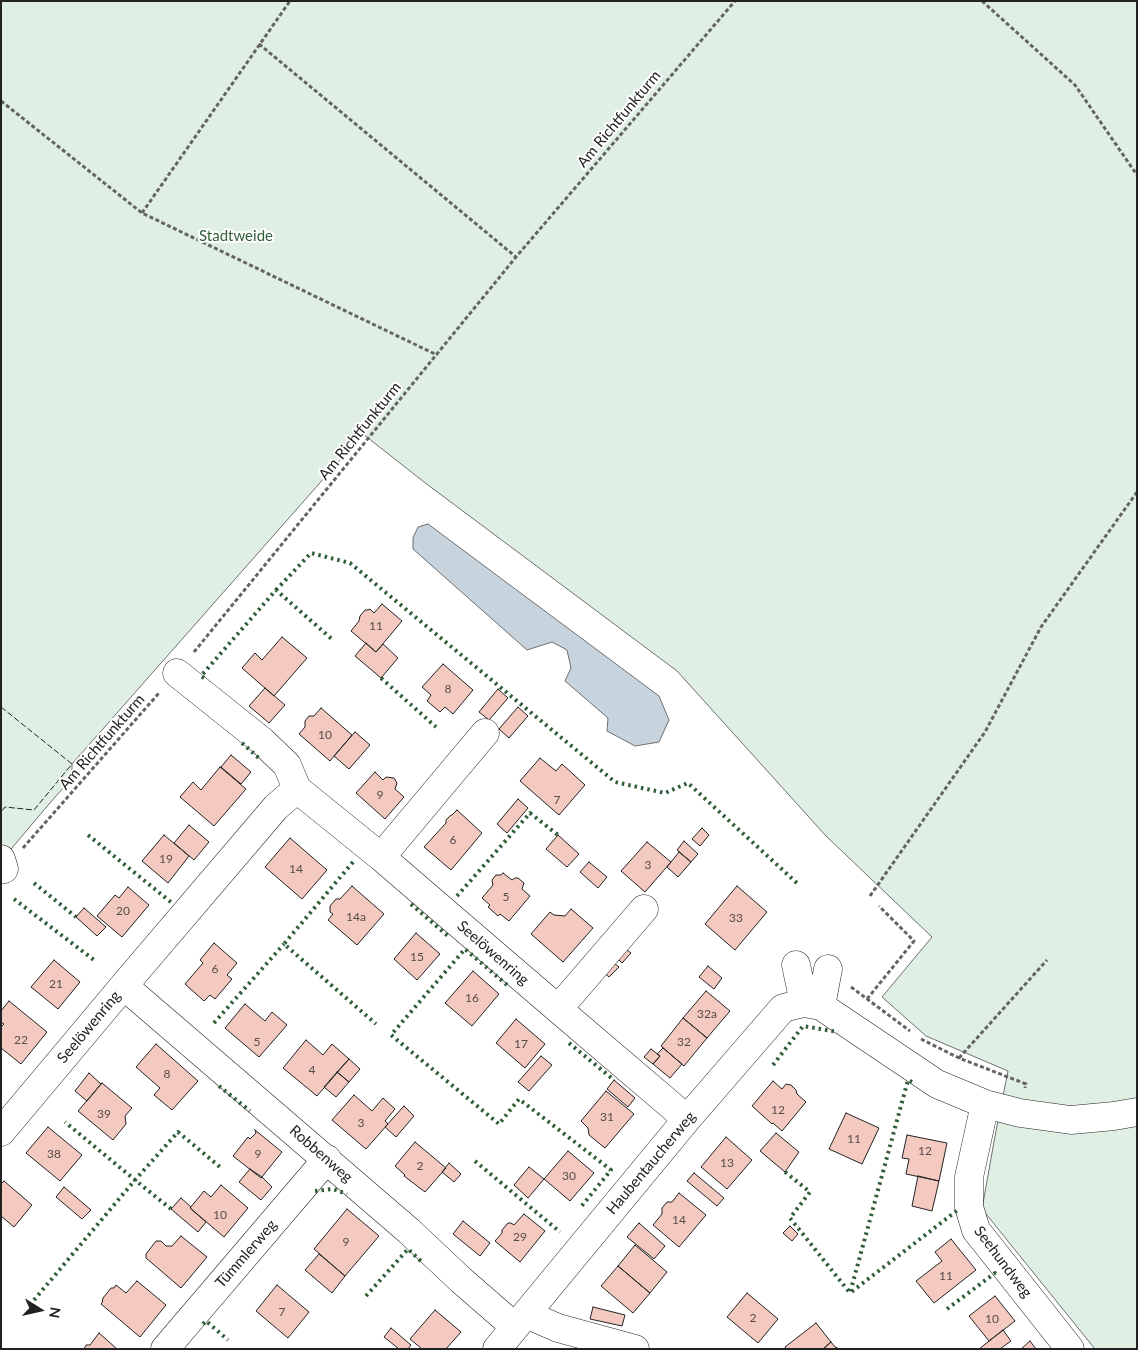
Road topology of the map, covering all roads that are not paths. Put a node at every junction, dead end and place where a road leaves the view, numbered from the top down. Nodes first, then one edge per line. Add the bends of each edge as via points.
1 (178, 673) road end
2 (485, 733) dead end
3 (297, 789) junction
4 (381, 857) junction
5 (644, 909) dead end
6 (796, 966) dead end
7 (828, 969) road end
8 (124, 986) junction
9 (813, 1004) junction
10 (558, 1009) junction
11 (985, 1104) junction
12 (1137, 1112) edge
13 (687, 1119) junction
14 (1, 1132) edge
15 (327, 1159) junction
16 (520, 1320) junction
17 (165, 1349) edge
18 (497, 1349) edge
19 (635, 1349) edge
20 (1070, 1349) edge

1 - 3 street, Seelöwenring via 286,765
2 - 4 street
3 - 4 street, Seelöwenring
3 - 8 street, Seelöwenring via 276,808
4 - 10 street, Seelöwenring
5 - 10 street
6 - 9 street
7 - 9 street
8 - 14 street, Seelöwenring
8 - 15 street, Robbenweg
9 - 11 street via 937,1084
9 - 13 street, Haubentaucherweg via 784,1008
10 - 13 street, Seelöwenring
11 - 12 street via 1071,1120
11 - 20 street, Seehundweg via 969,1177 969,1208 976,1230
13 - 16 street, Haubentaucherweg
15 - 16 street, Robbenweg via 461,1280
15 - 17 street, Tümmlerweg
16 - 18 street, Haubentaucherweg
16 - 19 street, Robbenweg

